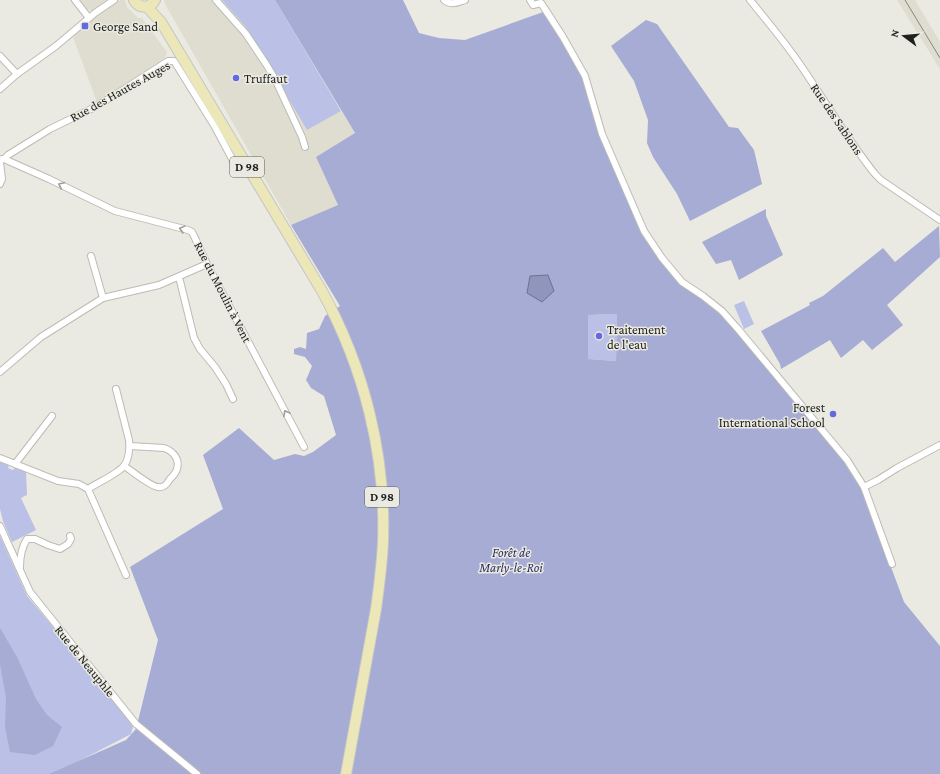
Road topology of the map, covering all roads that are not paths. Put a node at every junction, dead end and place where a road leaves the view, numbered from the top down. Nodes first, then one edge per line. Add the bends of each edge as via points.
1 (75, 0) edge
2 (114, 0) edge
3 (134, 0) edge
4 (216, 0) edge
5 (444, 0) edge
6 (463, 0) edge
7 (750, 0) edge
8 (152, 3) edge
9 (532, 3) edge
10 (89, 18) junction
11 (0, 56) edge
12 (17, 74) junction
13 (0, 89) edge
14 (305, 147) dead end
15 (1, 160) edge
16 (237, 168) dead end
17 (0, 184) edge
18 (940, 220) edge
19 (92, 256) dead end
20 (207, 264) junction
21 (178, 277) junction
22 (103, 298) junction
23 (0, 372) edge
24 (116, 390) dead end
25 (233, 399) dead end
26 (52, 416) dead end
27 (940, 445) edge
28 (130, 446) junction
29 (304, 447) dead end
30 (0, 458) edge
31 (15, 464) junction
32 (124, 466) junction
33 (864, 487) junction
34 (88, 488) junction
35 (0, 526) edge
36 (70, 536) dead end
37 (892, 564) dead end
38 (19, 569) junction
39 (126, 575) dead end
40 (197, 774) edge
41 (346, 774) edge

1 - 10 street
2 - 10 street
3 - 8 main road via 140,6
4 - 14 street via 246,34 275,79
5 - 6 street via 455,4
7 - 18 street, Rue des Sablons via 800,64 874,174
8 - 41 main road, D 98 via 330,306 351,353 368,405 381,480 383,543 376,609
9 - 33 street via 541,2 585,76 602,134 644,231 662,258 682,282 722,311 738,328 847,460
10 - 12 street
11 - 12 street
12 - 13 street
15 - 16 street, Rue des Hautes Auges via 50,129 123,91 168,61 174,61
15 - 17 street
20 -> 15 street, Rue du Moulin à Vent via 192,232 115,211 47,178
19 - 22 street
20 - 21 street
29 -> 20 street, Rue du Moulin à Vent
21 - 22 street via 159,285
21 - 25 street via 194,338 226,384
22 - 23 street via 41,337
24 - 28 street
26 - 31 street
27 - 33 street
28 - 32 street
28 - 32 street via 168,449 177,459 177,469 166,485 160,488
30 - 31 street
31 - 34 street via 58,481
32 - 34 street
33 - 37 street
34 - 39 street
35 - 38 street, Rue de Neauphle
36 - 38 street via 68,544 60,549 35,539 27,539 21,553
38 - 40 street, Rue de Neauphle via 30,592 136,724

